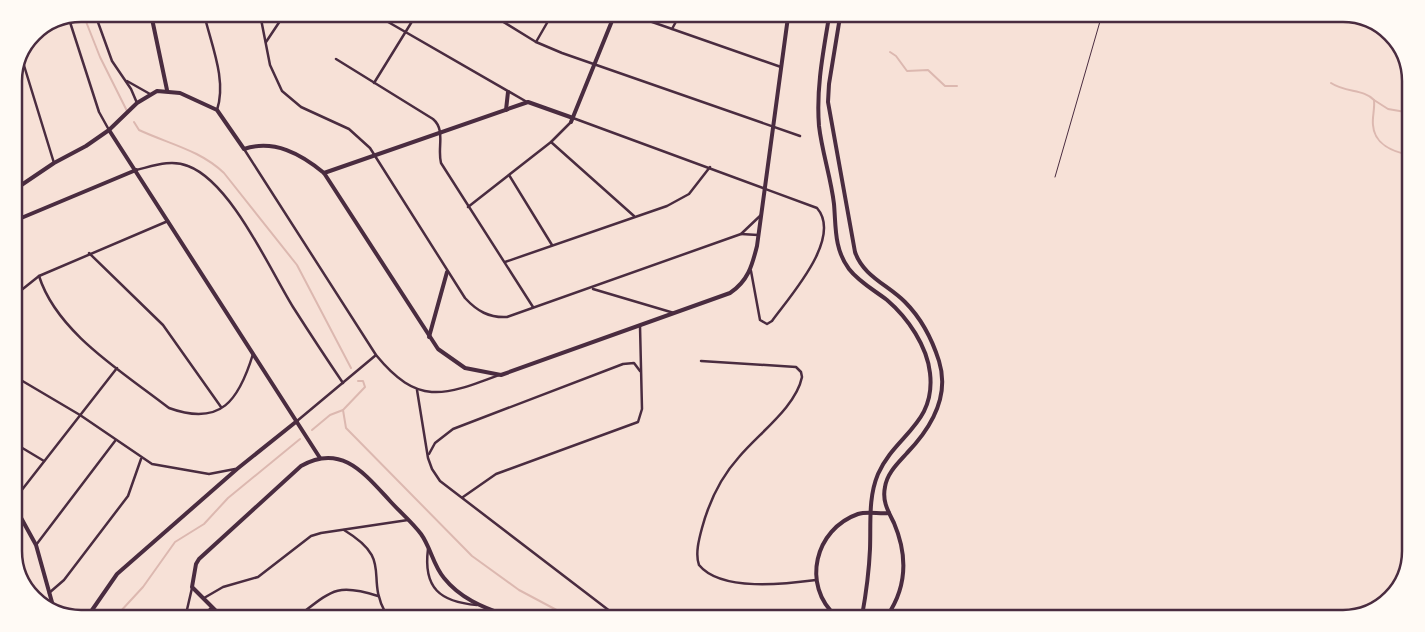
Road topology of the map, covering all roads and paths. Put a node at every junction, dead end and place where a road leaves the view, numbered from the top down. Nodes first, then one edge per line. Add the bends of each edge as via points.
1 (98, 22) edge
2 (154, 22) edge
3 (206, 22) edge
4 (262, 22) edge
5 (280, 22) edge
6 (388, 22) edge
7 (412, 22) edge
8 (503, 22) edge
9 (548, 22) edge
10 (612, 22) edge
11 (652, 22) edge
12 (676, 22) edge
13 (787, 22) edge
14 (828, 22) edge
15 (839, 22) edge
16 (1100, 22) edge
17 (71, 24) edge
18 (672, 29) junction
19 (406, 33) junction
20 (536, 42) junction
21 (266, 43) junction
22 (336, 60) dead end
23 (594, 65) junction
24 (781, 67) junction
25 (25, 68) edge
26 (126, 80) junction
27 (374, 83) junction
28 (167, 90) junction
29 (508, 92) junction
30 (150, 94) junction
31 (528, 102) junction
32 (137, 103) junction
33 (217, 110) junction
34 (506, 110) junction
35 (572, 120) junction
36 (772, 127) junction
37 (109, 130) junction
38 (441, 131) junction
39 (800, 136) dead end
40 (551, 142) junction
41 (244, 149) junction
42 (375, 156) junction
43 (54, 163) junction
44 (710, 167) junction
45 (136, 170) junction
46 (324, 173) junction
47 (509, 175) junction
48 (1055, 178) dead end
49 (23, 184) edge
50 (764, 187) junction
51 (468, 207) junction
52 (761, 215) junction
53 (635, 216) junction
54 (23, 217) edge
55 (168, 221) junction
56 (741, 234) junction
57 (758, 235) junction
58 (552, 245) junction
59 (89, 253) junction
60 (505, 262) junction
61 (751, 271) junction
62 (447, 272) junction
63 (39, 276) junction
64 (592, 288) junction
65 (23, 289) edge
66 (533, 307) junction
67 (675, 314) junction
68 (640, 326) junction
69 (430, 337) junction
70 (254, 354) junction
71 (376, 356) junction
72 (701, 361) dead end
73 (117, 368) junction
74 (640, 371) junction
75 (500, 375) junction
76 (23, 381) edge
77 (342, 383) junction
78 (416, 389) junction
79 (221, 408) junction
80 (80, 415) junction
81 (297, 421) junction
82 (116, 440) junction
83 (23, 448) edge
84 (428, 456) junction
85 (320, 458) junction
86 (141, 459) junction
87 (44, 461) junction
88 (237, 469) junction
89 (23, 488) edge
90 (463, 497) junction
91 (870, 513) junction
92 (889, 513) junction
93 (408, 520) junction
94 (23, 521) edge
95 (344, 530) junction
96 (36, 545) junction
97 (428, 549) junction
98 (816, 580) junction
99 (192, 587) junction
100 (48, 594) junction
101 (378, 596) junction
102 (204, 598) junction
103 (51, 601) edge
104 (477, 605) junction
105 (212, 607) junction
106 (92, 610) edge
107 (187, 610) edge
108 (209, 610) edge
109 (215, 610) edge
110 (306, 610) edge
111 (384, 610) edge
112 (491, 610) edge
113 (608, 610) edge
114 (830, 610) edge
115 (863, 610) edge
116 (891, 610) edge

1 - 26 street via 112,61
2 - 28 street
3 - 33 street via 220,82
4 - 21 street
5 - 21 street
6 - 19 street
7 - 19 street
8 - 20 street
9 - 20 street
10 - 23 street
11 - 18 street
12 - 18 street
13 - 24 street
14 - 91 street via 817,98 838,248 859,280 905,318 924,351 931,382 929,399 921,419 883,464 877,476
15 - 92 street via 828,102 855,252 868,273 904,301 920,320 941,371 941,398 936,413 894,467 885,487 885,506
16 - 48 lane
17 - 37 street via 99,112
18 - 24 street
19 - 27 street
19 - 29 street
20 - 23 street
21 - 42 street via 270,65 282,91 301,107 349,129
22 - 27 street
23 - 35 street
23 - 36 street
24 - 36 street
25 - 43 street
26 - 30 street
26 - 32 street
27 - 38 street via 433,119
28 - 30 street
28 - 33 street via 194,98
29 - 31 street
29 - 34 street
30 - 32 street
31 - 34 street
31 - 35 street
32 - 37 street
33 - 41 street
34 - 38 street
35 - 40 street
35 - 44 street
36 - 39 street
36 - 50 street
37 - 43 street
37 - 45 street
38 - 42 street
38 - 51 street via 441,163
40 - 47 street
40 - 53 street
41 - 46 street via 270,145 312,163
41 - 71 street
42 - 46 street
42 - 62 street
43 - 49 street
44 - 50 street
44 - 53 street via 690,194 667,206
45 - 54 street
45 - 55 street
45 - 77 street via 162,163 179,163 213,182 238,215
46 - 69 street
47 - 51 street
47 - 58 street
50 - 52 street
50 - 61 street via 817,208 824,221 824,239 814,261 767,324 760,320
51 - 60 street
52 - 56 street
52 - 57 street
53 - 58 street
55 - 59 street
55 - 70 street
56 - 57 street
56 - 64 street
57 - 61 street
58 - 60 street
59 - 63 street
59 - 79 street via 163,325
60 - 66 street
61 - 67 street via 730,293
62 - 66 street via 465,298 484,314 507,317
62 - 69 street
63 - 65 street
63 - 73 street via 44,293 66,324
64 - 66 street
64 - 67 street
67 - 68 street
68 - 74 street
68 - 75 street
69 - 75 street via 438,349 465,368
70 - 79 street via 237,396
70 - 81 street
71 - 77 street
71 - 78 street via 390,373
72 - 98 street via 796,368 802,377 783,410 738,458 718,487 701,533 699,565 714,574 750,584 783,585
73 - 79 street via 169,408 195,415
73 - 80 street
74 - 84 street via 634,363 623,364 453,429 435,443
74 - 90 street via 642,410 638,422 496,474
75 - 78 street via 442,393
76 - 80 street
77 - 81 street
78 - 84 street
80 - 82 street
80 - 87 street
81 - 85 street
81 - 88 street
82 - 86 street
82 - 96 street
83 - 87 street
84 - 90 street via 440,481
85 - 93 street via 341,459 361,470
85 - 99 street via 306,463 289,476 199,559
86 - 88 street via 191,472 224,473
86 - 100 street via 128,496 64,580
87 - 89 street
88 - 106 street via 117,574
90 - 113 street
91 - 92 street
91 - 98 street via 860,513 843,522 826,537 818,557
91 - 115 street via 868,576
92 - 116 street via 902,546 905,565 898,599
93 - 95 street
93 - 97 street via 421,534
94 - 96 street
95 - 101 street via 363,541 372,553 378,575
95 - 102 street via 311,536 258,577 223,586
96 - 100 street
97 - 104 street via 444,578
97 - 104 street via 429,578 435,588 448,600
98 - 114 street via 824,604
99 - 102 street
99 - 107 street
100 - 103 street
101 - 110 street via 342,588
101 - 111 street
102 - 105 street
104 - 112 street
105 - 108 street
105 - 109 street

